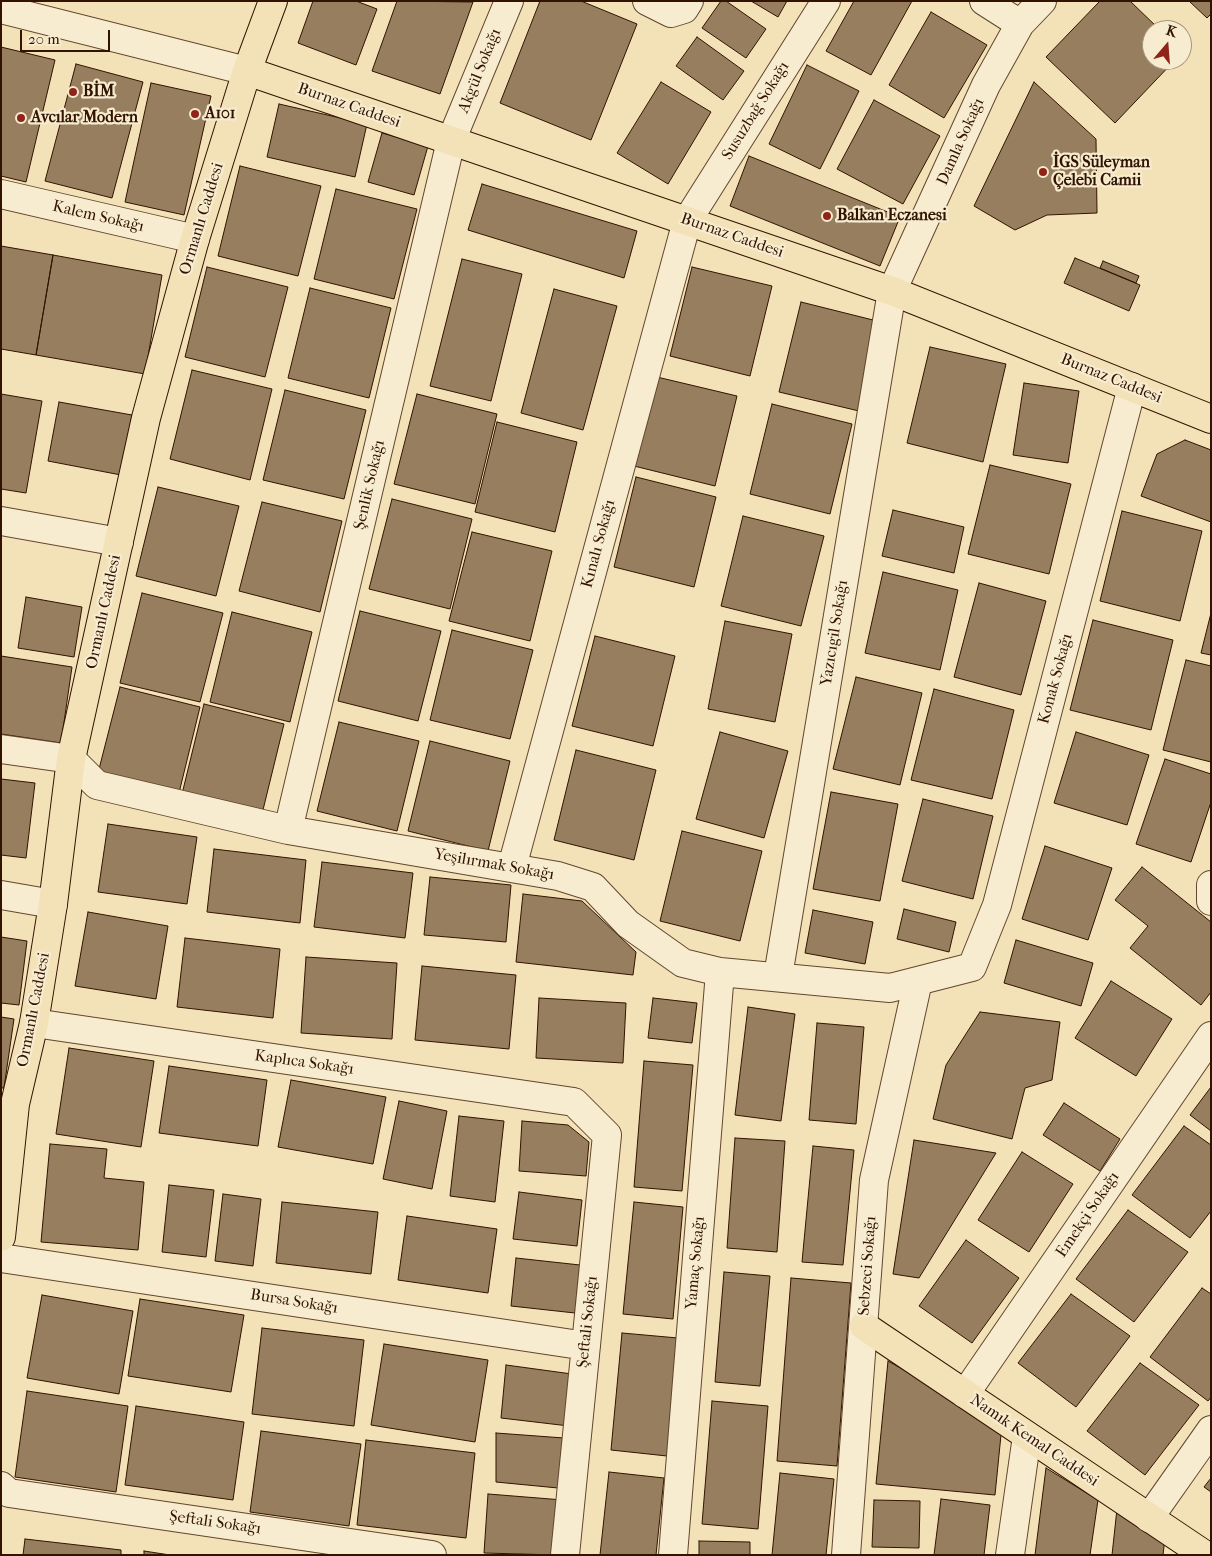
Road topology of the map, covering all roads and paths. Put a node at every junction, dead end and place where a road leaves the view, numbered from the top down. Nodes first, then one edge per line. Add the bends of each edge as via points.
1 (273, 1) edge
2 (509, 1) edge
3 (647, 1) edge
4 (689, 1) edge
5 (826, 1) edge
6 (984, 1) edge
7 (1042, 1) edge
8 (1, 9) edge
9 (1020, 24) junction
10 (247, 72) junction
11 (451, 141) junction
12 (1, 194) edge
13 (687, 221) junction
14 (195, 239) junction
15 (892, 291) junction
16 (1132, 387) junction
17 (1211, 419) edge
18 (1, 521) edge
19 (119, 542) junction
20 (1, 748) edge
21 (71, 759) junction
22 (288, 830) junction
23 (512, 867) junction
24 (1211, 886) edge
25 (1, 895) edge
26 (1211, 901) edge
27 (53, 904) junction
28 (972, 967) joint
29 (720, 972) junction
30 (778, 976) junction
31 (918, 981) junction
32 (34, 1023) junction
33 (1211, 1036) edge
34 (574, 1102) joint
35 (8, 1103) edge
36 (1, 1237) edge
37 (1, 1258) edge
38 (864, 1326) junction
39 (586, 1346) junction
40 (965, 1394) junction
41 (1211, 1430) edge
42 (1027, 1436) junction
43 (1, 1486) edge
44 (1149, 1518) junction
45 (1190, 1550) edge
46 (432, 1555) edge
47 (565, 1555) edge
48 (673, 1555) edge
49 (846, 1555) edge
50 (1010, 1555) edge

1 - 10 main road, Ormanlı Caddesi
2 - 11 street, Akgül Sokağı
3 - 4 street via 671,13 684,10
5 - 13 street, Susuzbağ Sokağı
6 - 9 street
7 - 9 street, Damla Sokağı
8 - 10 street
9 - 15 street, Damla Sokağı via 986,85
10 - 11 main road, Burnaz Caddesi
10 - 14 main road, Ormanlı Caddesi
11 - 13 main road, Burnaz Caddesi
11 - 22 street, Şenlik Sokağı
12 - 14 street, Kalem Sokağı
13 - 15 main road, Burnaz Caddesi
13 - 23 street, Kınalı Sokağı
14 - 19 main road, Ormanlı Caddesi via 146,418
15 - 16 main road, Burnaz Caddesi
15 - 30 street, Yazıcıgil Sokağı
16 - 17 main road, Burnaz Caddesi
16 - 28 street, Konak Sokağı via 997,905
18 - 19 street
19 - 21 main road, Ormanlı Caddesi
20 - 21 street
21 - 22 street, Yeşilırmak Sokağı via 98,785
21 - 27 main road, Ormanlı Caddesi
22 - 23 street, Yeşilırmak Sokağı
23 - 29 street, Yeşilırmak Sokağı via 593,887 628,924 684,963
24 - 26 street
25 - 27 street
27 - 32 main road, Ormanlı Caddesi
28 - 31 street, Yeşilırmak Sokağı
29 - 30 street, Yeşilırmak Sokağı
29 - 48 street, Yamaç Sokağı
30 - 31 street, Yeşilırmak Sokağı via 890,988
31 - 38 street, Sebzeci Sokağı via 874,1180
32 - 34 street, Kaplıca Sokağı
32 - 35 main road, Ormanlı Caddesi
33 - 40 street, Emekçi Sokağı
34 - 39 street, Şeftali Sokağı via 607,1135
35 - 36 main road, Ormanlı Caddesi
37 - 39 street, Bursa Sokağı
38 - 40 main road, Namık Kemal Caddesi
38 - 49 street, Sebzeci Sokağı
39 - 47 street, Şeftali Sokağı
40 - 42 main road, Namık Kemal Caddesi
41 - 44 street
42 - 44 main road, Namık Kemal Caddesi
42 - 50 street
43 - 46 street, Şeftali Sokağı via 9,1493
44 - 45 main road, Namık Kemal Caddesi

